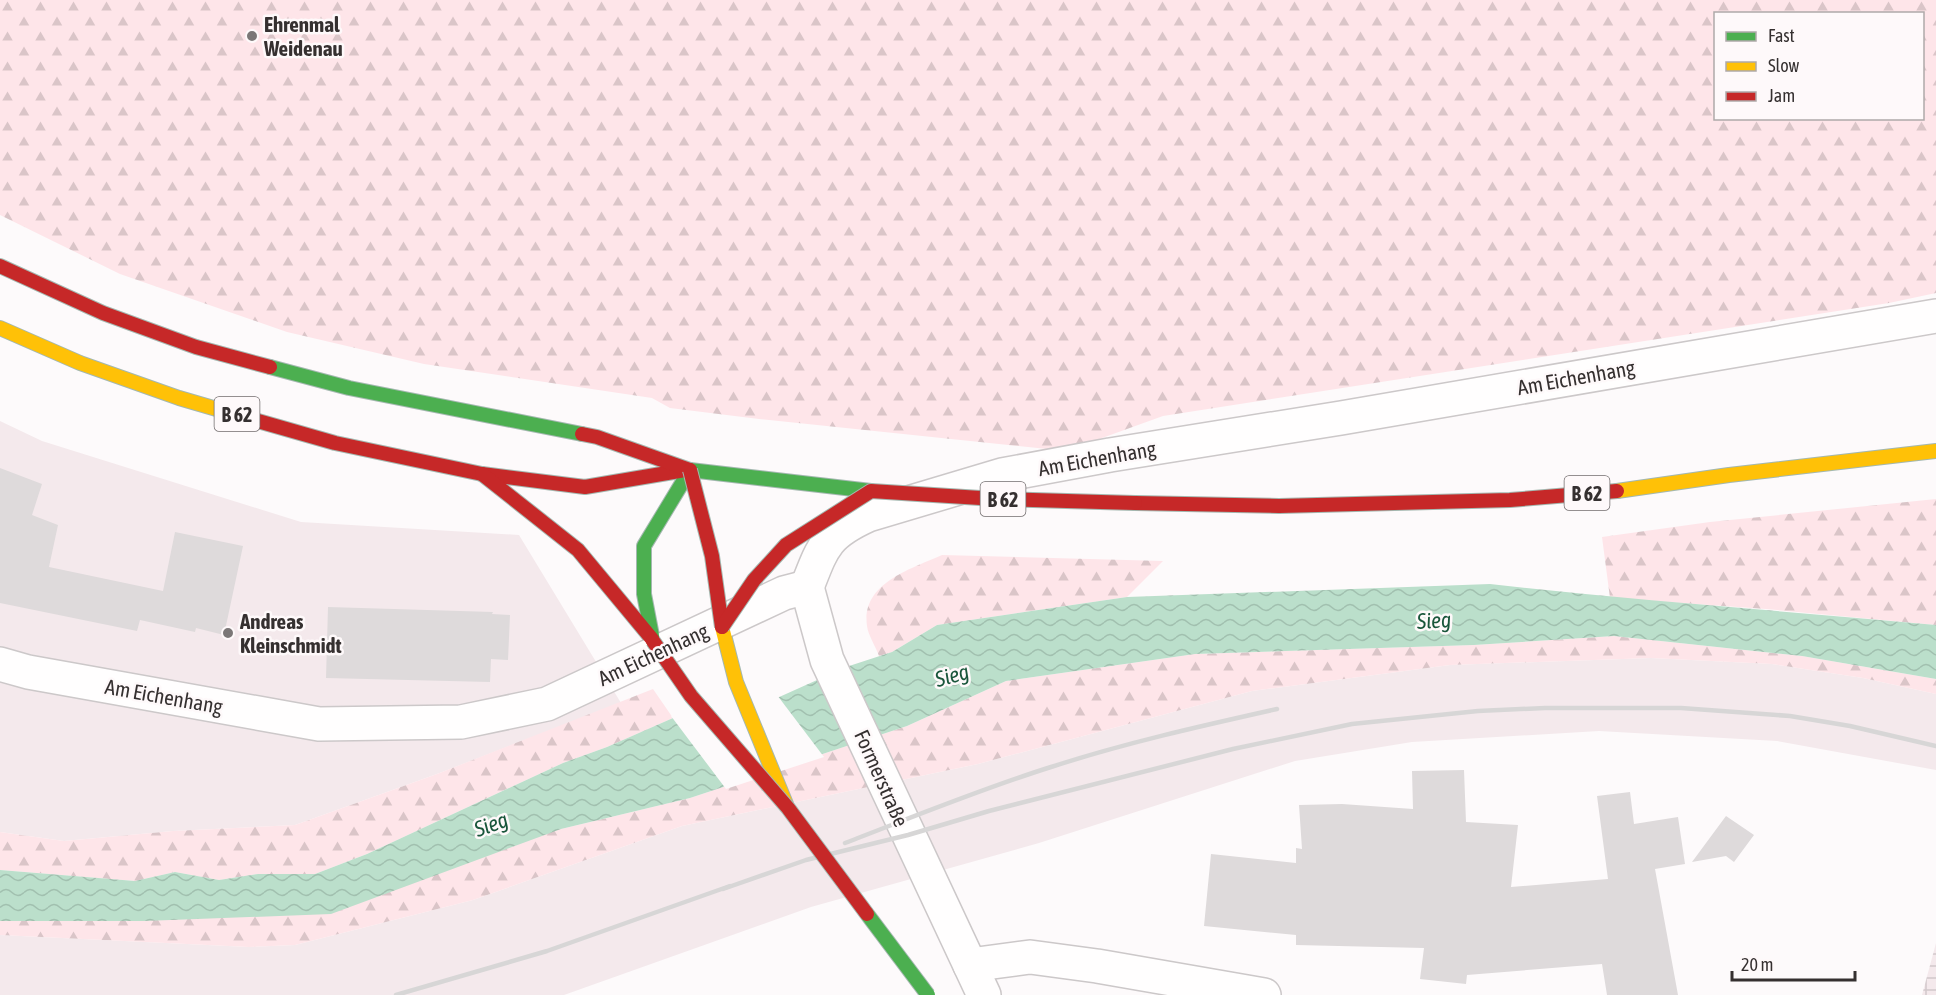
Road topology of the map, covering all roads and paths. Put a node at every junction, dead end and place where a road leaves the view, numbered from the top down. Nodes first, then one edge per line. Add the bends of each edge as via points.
1 (0, 266) edge
2 (1936, 316) edge
3 (0, 328) edge
4 (1936, 452) edge
5 (690, 470) junction
6 (482, 474) junction
7 (871, 491) junction
8 (807, 587) junction
9 (722, 627) junction
10 (653, 641) junction
11 (0, 664) edge
12 (788, 808) junction
13 (970, 964) junction
14 (928, 995) edge
15 (984, 995) edge
16 (1264, 995) edge

1 - 5 main road, B 62 via 102,313 196,347 349,388 597,437
2 - 8 street, Am Eichenhang via 1002,475 847,524 832,535 820,552
3 - 6 main road, B 62 via 80,363 179,398 335,443
4 - 7 main road, B 62, bridge via 1509,500 1279,506 996,499
5 - 6 main road, B 62 via 585,488
5 - 7 main road, B 62
5 - 9 main road, bridge via 712,556
5 - 10 main road via 644,546 644,594
6 - 10 main road via 578,550
7 - 9 main road, bridge via 786,545 754,580
8 - 11 street, Am Eichenhang via 784,593 546,704 460,722 319,724
8 - 13 street, Formerstraße via 827,660
9 - 12 main road, bridge via 735,682
10 - 12 main road, bridge via 692,696
12 - 14 main road, bridge
13 - 15 street, Formerstraße
13 - 16 street via 1030,957

